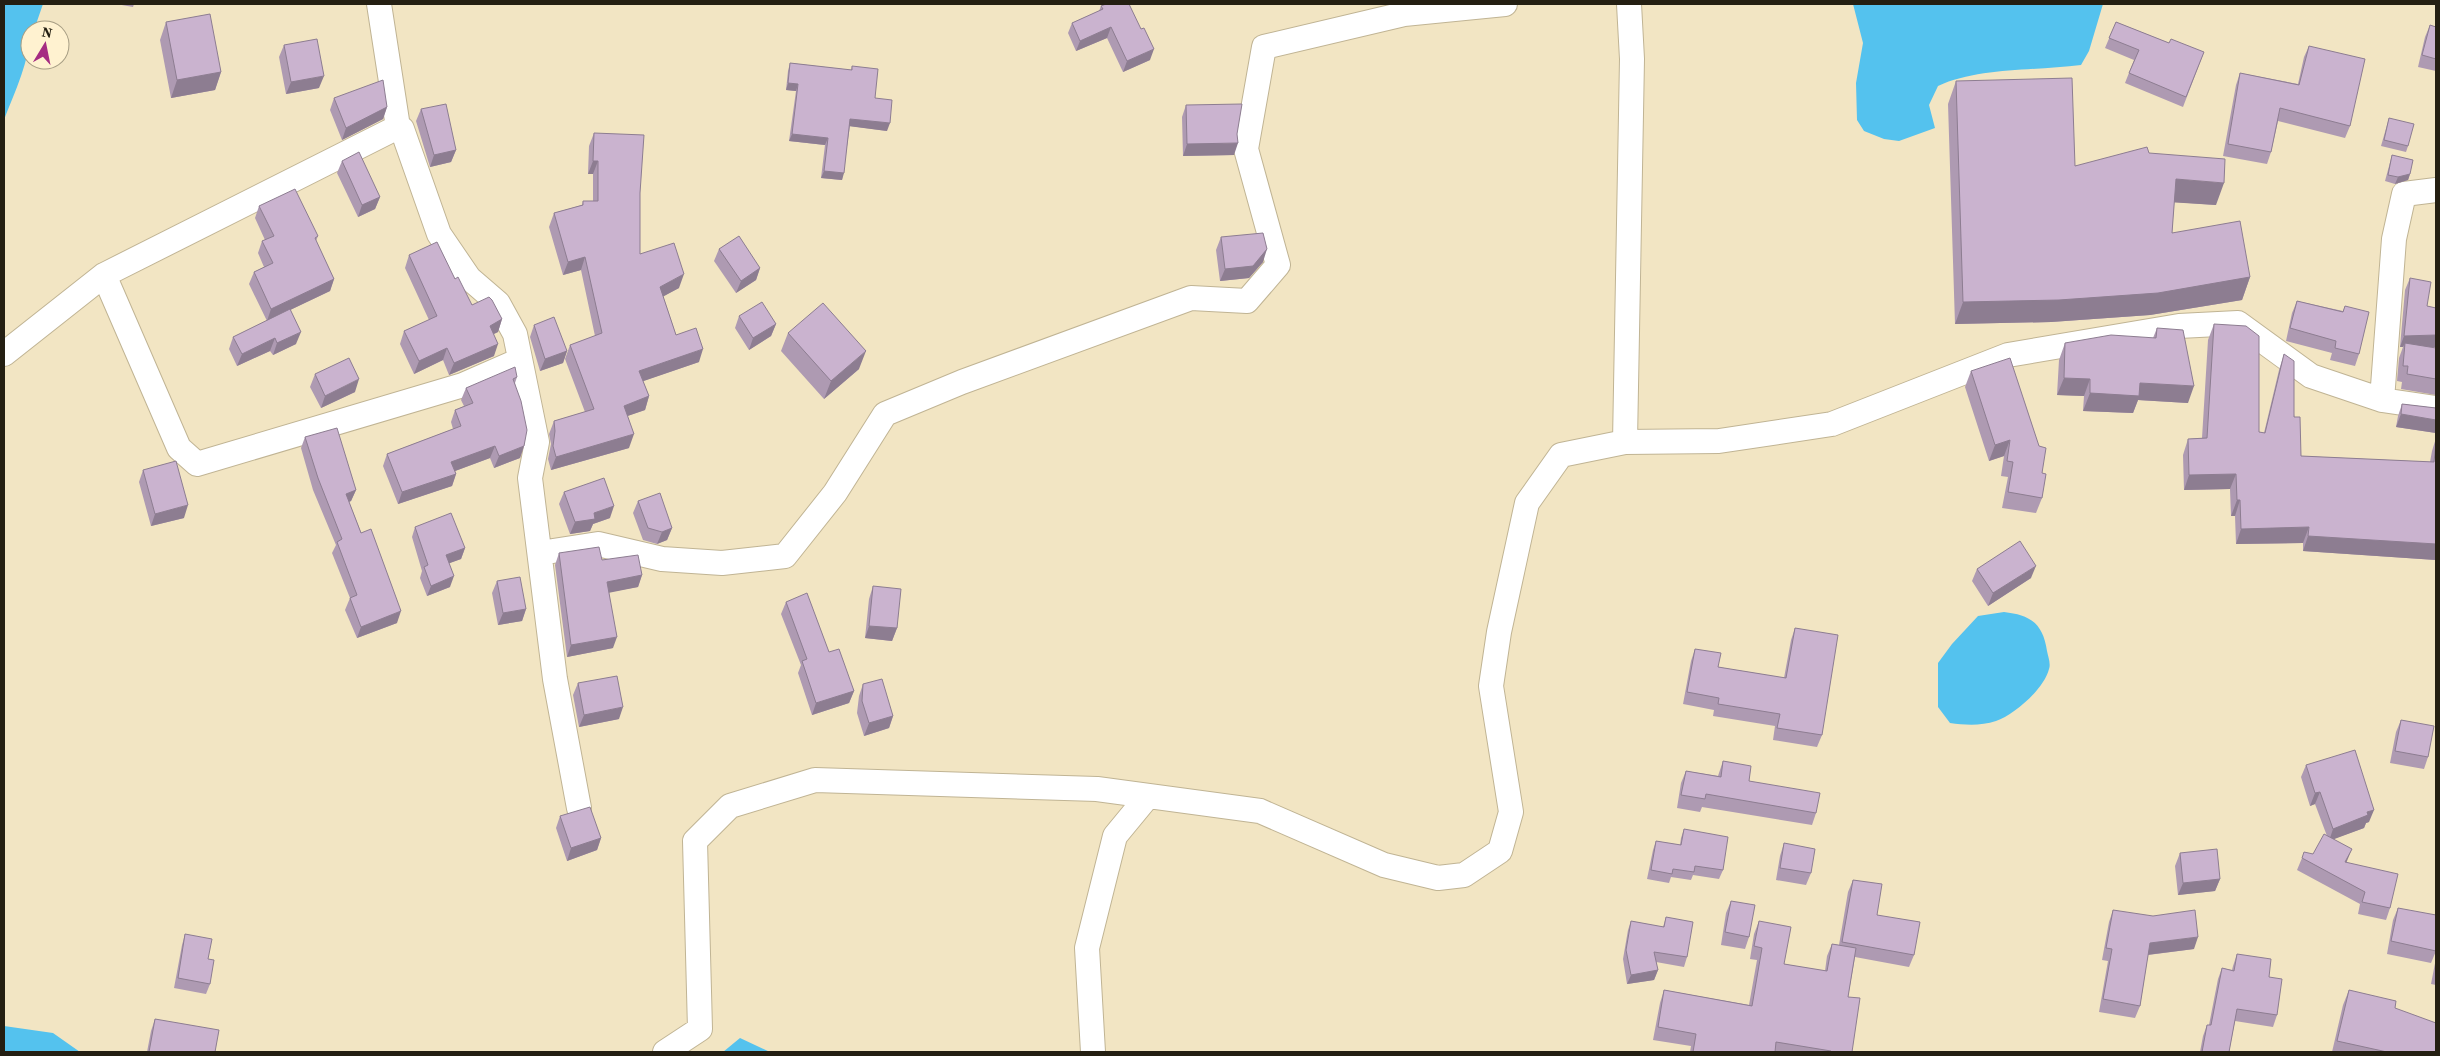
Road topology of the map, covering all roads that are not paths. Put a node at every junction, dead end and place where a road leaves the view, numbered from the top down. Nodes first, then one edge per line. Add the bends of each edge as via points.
1 (379, 4) edge
2 (1505, 4) edge
3 (1629, 4) edge
4 (398, 127) junction
5 (2436, 190) edge
6 (104, 274) junction
7 (4, 354) edge
8 (520, 360) junction
9 (2382, 400) junction
10 (2436, 408) edge
11 (1625, 442) junction
12 (540, 553) junction
13 (1148, 796) junction
14 (579, 808) edge
15 (666, 1052) edge
16 (1093, 1052) edge

1 - 4 street
2 - 12 street via 1404,14 1264,47 1246,150 1278,265 1248,301 1190,298 962,382 885,414 834,493 785,556 722,563 662,558 598,544
3 - 11 street via 1632,59
4 - 6 street
4 - 8 street via 402,129 440,234 469,278 498,303 515,334
5 - 9 street via 2404,194 2394,239
6 - 7 street
6 - 8 street via 179,448 196,464 454,388
8 - 12 street via 537,442 530,478
9 - 10 street
9 - 11 street via 2311,376 2238,323 2189,326 2008,355 1832,424 1719,441
11 - 13 street via 1561,455 1528,503 1499,632 1491,686 1511,812 1500,851 1464,875 1438,878 1384,865 1260,811
12 - 14 street via 555,679
13 - 15 street via 1097,789 815,780 730,806 695,841 700,1029
13 - 16 street via 1115,836 1087,948

